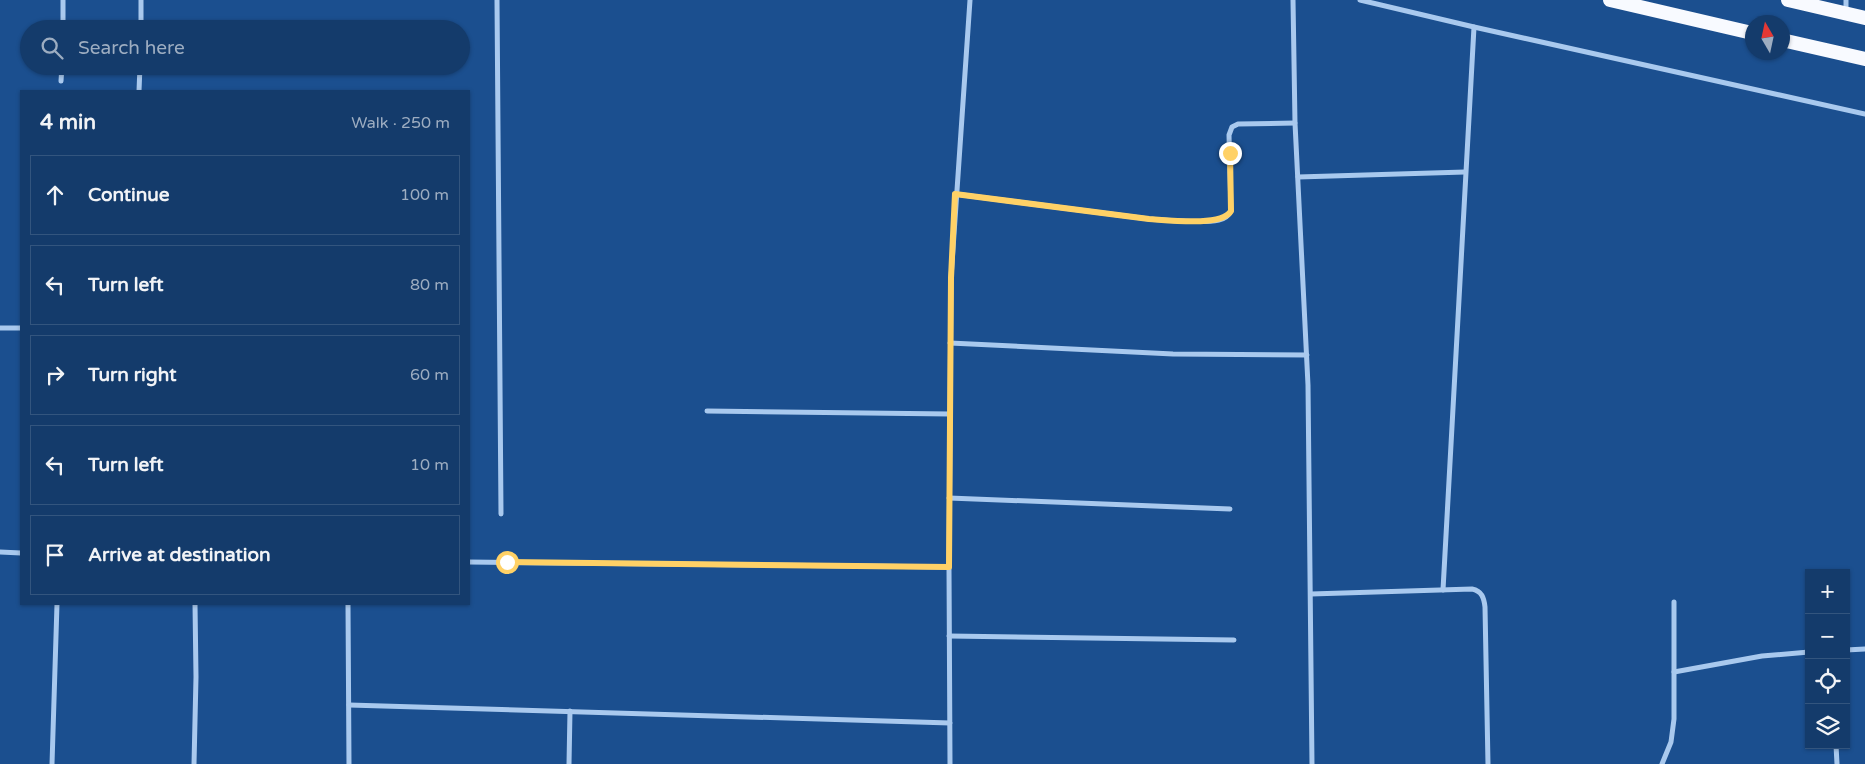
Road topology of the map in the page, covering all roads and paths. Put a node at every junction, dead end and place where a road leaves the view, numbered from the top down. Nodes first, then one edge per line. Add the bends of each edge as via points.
1 (63, 0) edge
2 (141, 0) edge
3 (497, 0) edge
4 (970, 0) edge
5 (1293, 0) edge
6 (1360, 0) edge
7 (1610, 0) edge
8 (1788, 0) edge
9 (1846, 7) edge
10 (1865, 18) edge
11 (63, 20) edge
12 (141, 20) edge
13 (1474, 27) junction
14 (1745, 31) edge
15 (1790, 42) edge
16 (1865, 59) edge
17 (61, 75) edge
18 (140, 75) edge
19 (61, 81) dead end
20 (139, 90) edge
21 (1865, 114) edge
22 (1295, 123) junction
23 (1465, 172) junction
24 (1298, 177) junction
25 (955, 194) junction
26 (0, 328) edge
27 (20, 328) edge
28 (950, 343) junction
29 (1307, 355) junction
30 (707, 411) dead end
31 (950, 414) junction
32 (950, 498) junction
33 (1230, 509) dead end
34 (502, 514) dead end
35 (0, 552) edge
36 (20, 553) edge
37 (470, 562) edge
38 (949, 567) junction
39 (1443, 590) junction
40 (1311, 594) junction
41 (1674, 602) dead end
42 (57, 605) edge
43 (195, 605) edge
44 (348, 605) edge
45 (949, 636) junction
46 (1234, 640) dead end
47 (1850, 650) edge
48 (1865, 650) edge
49 (1805, 652) edge
50 (1674, 672) junction
51 (349, 705) junction
52 (570, 711) junction
53 (950, 723) junction
54 (1836, 749) edge
55 (52, 764) edge
56 (194, 764) edge
57 (349, 764) edge
58 (569, 764) edge
59 (950, 764) edge
60 (1312, 764) edge
61 (1488, 764) edge
62 (1662, 764) edge
63 (1837, 764) edge

1 - 11 street
2 - 12 street
3 - 34 street
4 - 25 street
5 - 22 street
6 - 13 street
7 - 14 highway
8 - 9 highway
9 - 10 highway
13 - 21 street
13 - 23 street
15 - 16 highway
17 - 19 street
18 - 20 street
22 - 24 street
22 - 25 street via 1238,124 1232,127 1231,211 1220,220 1149,219
23 - 24 street
23 - 39 street
24 - 29 street
25 - 28 street
26 - 27 street
28 - 29 street via 1174,354
28 - 31 street
29 - 40 street
30 - 31 street
31 - 32 street
32 - 33 street
32 - 38 street
35 - 36 street
37 - 38 street
38 - 45 street
39 - 40 street
39 - 61 street via 1472,589 1480,592 1484,599
40 - 60 street
41 - 50 street
42 - 55 street
43 - 56 street
44 - 51 street
45 - 46 street
45 - 53 street
47 - 48 street
49 - 50 street via 1762,656
50 - 62 street via 1671,742
51 - 52 street
51 - 57 street
52 - 53 street
52 - 58 street
53 - 59 street
54 - 63 street

